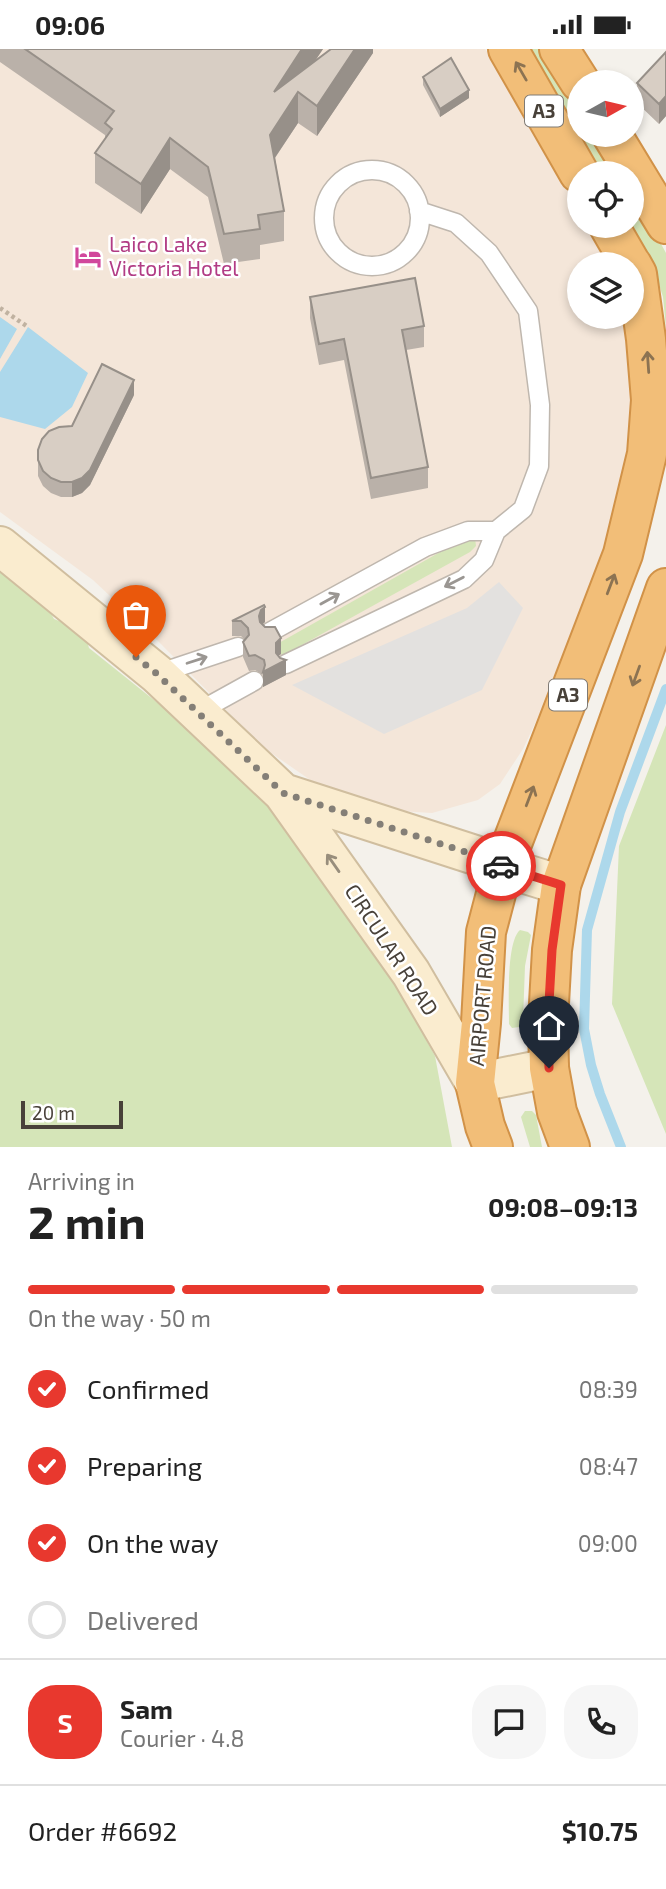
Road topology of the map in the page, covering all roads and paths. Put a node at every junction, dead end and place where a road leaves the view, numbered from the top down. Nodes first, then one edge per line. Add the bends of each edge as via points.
1 (508, 49) edge
2 (559, 49) edge
3 (572, 70) edge
4 (619, 147) edge
5 (572, 161) edge
6 (419, 211) junction
7 (666, 224) edge
8 (619, 238) edge
9 (630, 252) edge
10 (644, 302) edge
11 (0, 308) edge
12 (28, 327) dead end
13 (496, 531) junction
14 (0, 546) edge
15 (665, 594) edge
16 (270, 632) edge
17 (238, 647) dead end
18 (286, 664) edge
19 (157, 674) junction
20 (254, 681) dead end
21 (198, 712) junction
22 (283, 793) junction
23 (503, 867) junction
24 (561, 885) junction
25 (549, 1068) junction
26 (475, 1083) junction
27 (563, 1130) edge
28 (489, 1136) edge

5 -> 1 highway, A3
2 - 3 highway, A3
4 - 7 highway
6 - 6 lane via 404,182 374,169 343,179 331,192 325,224 329,240 340,253 370,266 387,264 412,243 419,228
6 - 13 lane via 456,223 489,253 528,311 540,405 539,466 523,509
8 - 9 highway, AIRPORT ROAD / A3
23 -> 10 highway, AIRPORT ROAD / A3 via 623,554 647,454 651,400
11 - 12 path
16 -> 13 lane via 425,547 468,531
13 -> 18 lane via 484,560 464,579
14 - 19 street, CIRCULAR ROAD
15 -> 24 highway
19 -> 17 lane
19 - 21 street, CIRCULAR ROAD
20 - 21 lane
21 - 22 street, CIRCULAR ROAD
22 - 23 street, CIRCULAR ROAD
26 -> 22 street, CIRCULAR ROAD via 411,973
23 - 24 street, CIRCULAR ROAD
23 - 26 highway, AIRPORT ROAD / A3 via 486,932
24 - 25 highway via 552,950
25 - 26 street
25 - 27 highway
26 - 28 highway, AIRPORT ROAD / A3

